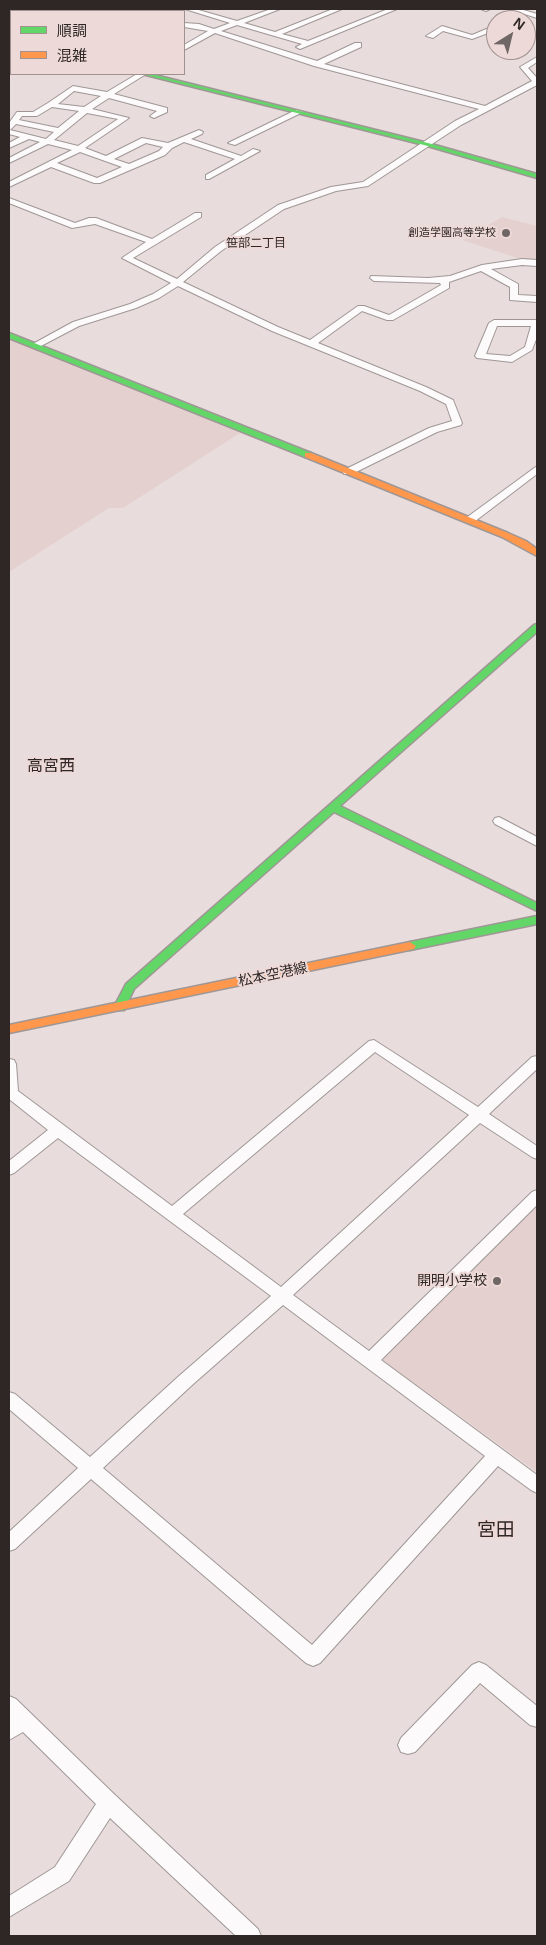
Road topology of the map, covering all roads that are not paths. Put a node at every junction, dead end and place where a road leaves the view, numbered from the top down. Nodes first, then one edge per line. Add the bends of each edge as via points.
1 (188, 9) edge
2 (217, 9) edge
3 (277, 9) edge
4 (339, 9) edge
5 (394, 9) edge
6 (512, 9) edge
7 (206, 13) junction
8 (537, 16) edge
9 (239, 23) junction
10 (185, 25) edge
11 (214, 31) junction
12 (263, 31) junction
13 (486, 31) edge
14 (275, 34) junction
15 (430, 36) dead end
16 (240, 40) junction
17 (307, 43) junction
18 (358, 45) dead end
19 (185, 47) edge
20 (283, 54) junction
21 (537, 59) edge
22 (317, 64) junction
23 (142, 75) edge
24 (148, 75) edge
25 (537, 82) edge
26 (108, 95) junction
27 (51, 105) junction
28 (488, 109) junction
29 (85, 110) junction
30 (299, 112) junction
31 (154, 116) dead end
32 (11, 124) edge
33 (59, 131) junction
34 (9, 132) edge
35 (198, 132) dead end
36 (27, 137) junction
37 (184, 139) junction
38 (48, 141) junction
39 (232, 143) dead end
40 (426, 144) junction
41 (9, 146) edge
42 (168, 146) junction
43 (79, 149) junction
44 (256, 151) dead end
45 (108, 159) junction
46 (241, 159) junction
47 (9, 162) edge
48 (51, 164) junction
49 (129, 167) junction
50 (537, 176) edge
51 (209, 177) dead end
52 (9, 185) edge
53 (9, 200) edge
54 (198, 215) dead end
55 (154, 242) junction
56 (537, 263) edge
57 (482, 268) junction
58 (374, 278) dead end
59 (444, 280) junction
60 (178, 282) junction
61 (537, 299) edge
62 (9, 335) edge
63 (312, 344) junction
64 (36, 346) junction
65 (526, 350) junction
66 (537, 350) edge
67 (537, 469) edge
68 (348, 472) junction
69 (470, 520) junction
70 (537, 553) edge
71 (537, 627) edge
72 (333, 807) junction
73 (499, 821) dead end
74 (537, 842) edge
75 (537, 907) edge
76 (537, 920) edge
77 (120, 1006) junction
78 (9, 1029) edge
79 (537, 1061) edge
80 (9, 1064) edge
81 (478, 1113) junction
82 (58, 1130) junction
83 (537, 1152) edge
84 (9, 1168) edge
85 (537, 1196) edge
86 (173, 1214) junction
87 (281, 1297) junction
88 (369, 1362) junction
89 (9, 1399) edge
90 (497, 1455) junction
91 (90, 1468) junction
92 (537, 1486) edge
93 (9, 1543) edge
94 (9, 1705) edge
95 (537, 1718) edge
96 (16, 1725) edge
97 (408, 1745) dead end
98 (108, 1802) junction
99 (9, 1907) edge
100 (246, 1934) edge

1 - 7 street
2 - 7 street
3 - 9 street
4 - 14 street
5 - 17 street
6 - 8 street via 522,15
7 - 9 street
9 - 11 street
9 - 12 street
10 - 11 street
11 - 16 street
11 - 19 street
12 - 14 street
12 - 16 street
13 - 15 street via 472,37 442,28
14 - 17 street
16 - 20 street
17 - 20 street
18 - 22 street
20 - 22 street
21 - 25 street via 524,67
22 - 28 street
23 - 26 street
24 - 30 street
25 - 28 street
26 - 27 street via 73,88
26 - 29 street
26 - 31 street via 164,110
27 - 29 street
27 - 32 street via 34,114 20,114
28 - 40 street
29 - 33 street
29 - 43 street via 125,118
30 - 39 street
30 - 40 street
32 - 33 street
33 - 38 street
34 - 36 street
35 - 37 street
36 - 38 street
36 - 41 street
37 - 42 street
37 - 46 street
38 - 43 street
38 - 47 street
40 - 50 street
40 - 60 street via 364,184 334,188 281,207
42 - 45 street via 145,140
42 - 49 street
43 - 45 street
43 - 48 street
44 - 46 street
45 - 49 street
46 - 51 street
48 - 49 street via 97,180
48 - 52 street
53 - 55 street via 75,226 96,221
54 - 55 street
55 - 60 street via 126,258
56 - 57 street
57 - 59 street
57 - 61 street via 515,286 513,298
58 - 59 street
59 - 63 street via 446,286 390,318 361,308
60 - 63 street
60 - 64 street via 133,306 76,324
62 - 64 street
63 - 68 street via 450,402 457,423 434,430
64 - 68 street
65 - 65 street via 537,323 494,323 480,356 512,360
65 - 66 street
67 - 69 street
68 - 69 street
69 - 70 street via 523,543
71 - 72 street
72 - 75 street
72 - 77 street via 130,986
73 - 74 street
76 - 77 street, 松本空港線
77 - 78 street, 松本空港線
79 - 81 street
80 - 82 street via 11,1093
81 - 83 street
81 - 86 street via 374,1045
81 - 87 street
82 - 84 street
82 - 86 street
85 - 88 street
86 - 87 street
87 - 88 street
87 - 91 street
88 - 90 street
89 - 91 street
90 - 91 street via 313,1658
90 - 92 street
91 - 93 street
94 - 96 street
95 - 97 street via 479,1671
96 - 98 street
98 - 99 street via 62,1874
98 - 100 street

